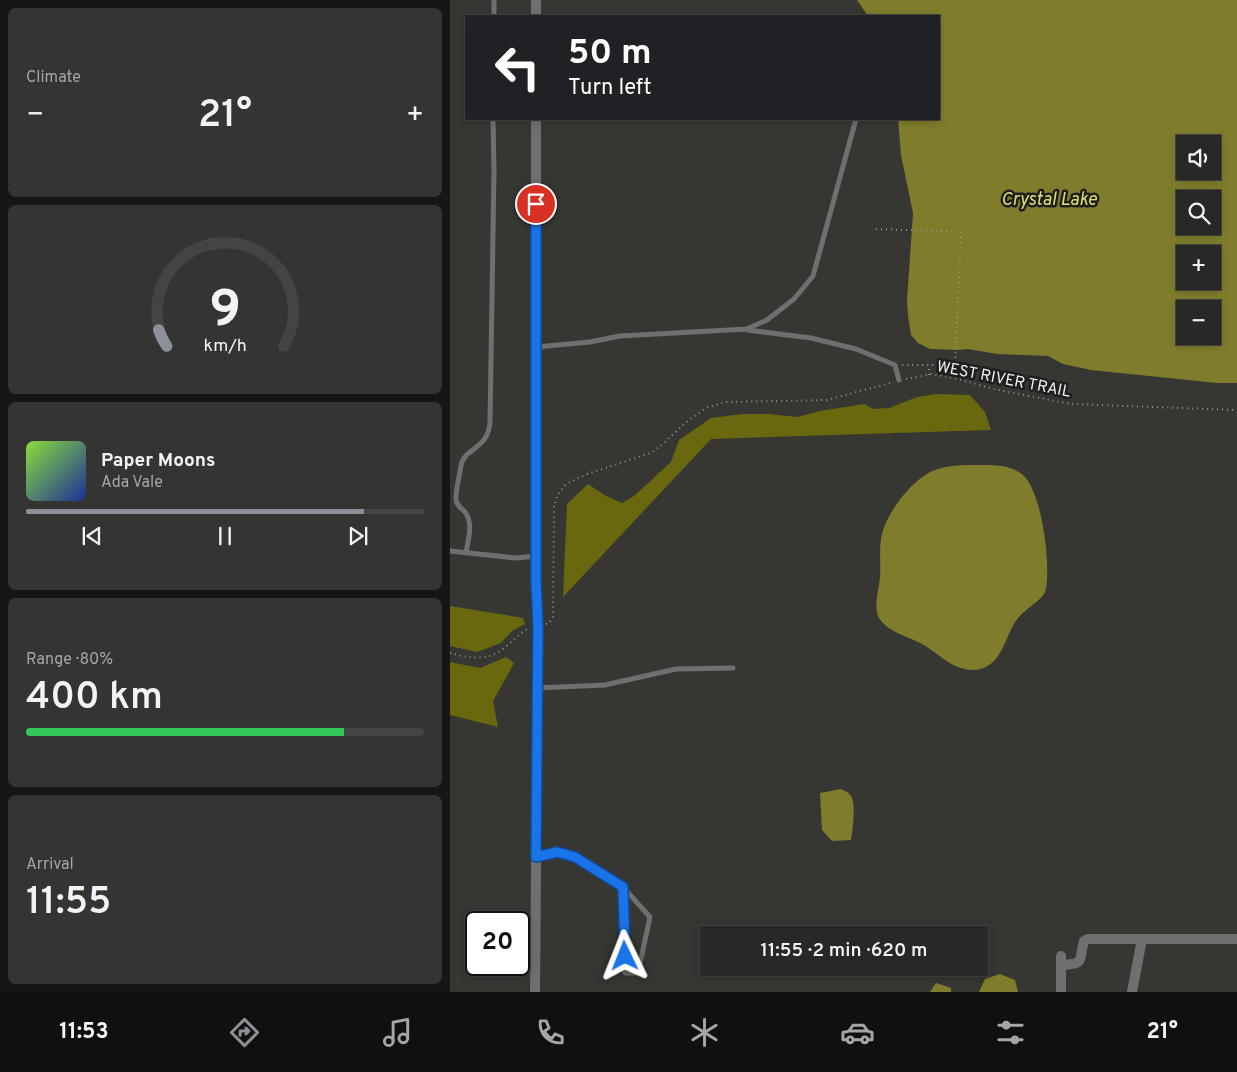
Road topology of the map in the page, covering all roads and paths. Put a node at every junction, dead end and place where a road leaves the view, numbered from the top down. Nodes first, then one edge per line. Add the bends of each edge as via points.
1 (494, 0) edge
2 (536, 0) edge
3 (494, 15) edge
4 (536, 15) edge
5 (493, 120) edge
6 (536, 120) edge
7 (856, 120) edge
8 (876, 229) dead end
9 (747, 330) junction
10 (536, 347) junction
11 (894, 365) junction
12 (929, 365) junction
13 (929, 375) junction
14 (899, 380) junction
15 (1237, 410) edge
16 (450, 551) edge
17 (466, 553) junction
18 (536, 556) junction
19 (538, 626) junction
20 (450, 654) edge
21 (733, 668) dead end
22 (537, 688) junction
23 (536, 857) junction
24 (623, 887) junction
25 (1142, 939) junction
26 (1237, 939) edge
27 (535, 992) edge
28 (1061, 992) edge
29 (1132, 992) edge

1 - 3 lane
2 - 4 street
5 - 17 lane via 490,423 486,439 467,454 462,463 456,500 470,523
6 - 10 street
7 - 9 lane via 812,276 794,299 767,320
8 - 12 path via 961,232 955,365
9 - 10 lane via 620,336
9 - 11 lane via 811,338 856,350
10 - 18 street
11 - 12 path
11 - 14 lane
12 - 13 path
13 - 14 path, WEST RIVER TRAIL
13 - 15 path, WEST RIVER TRAIL via 1071,404
14 - 19 path, WEST RIVER TRAIL via 827,400 724,402 706,408 651,453 566,484 554,507 553,618 549,624
16 - 17 lane
17 - 18 lane via 516,558
18 - 19 street
19 - 20 path, WEST RIVER TRAIL via 528,628 491,656
19 - 22 street
21 - 22 lane via 676,669 606,685
22 - 23 street
23 - 24 lane via 557,852 575,857
23 - 27 street
24 - 24 lane via 625,973 638,973 650,917
25 - 26 street
25 - 28 street via 1088,938 1084,941 1079,962 1061,960
25 - 29 street

